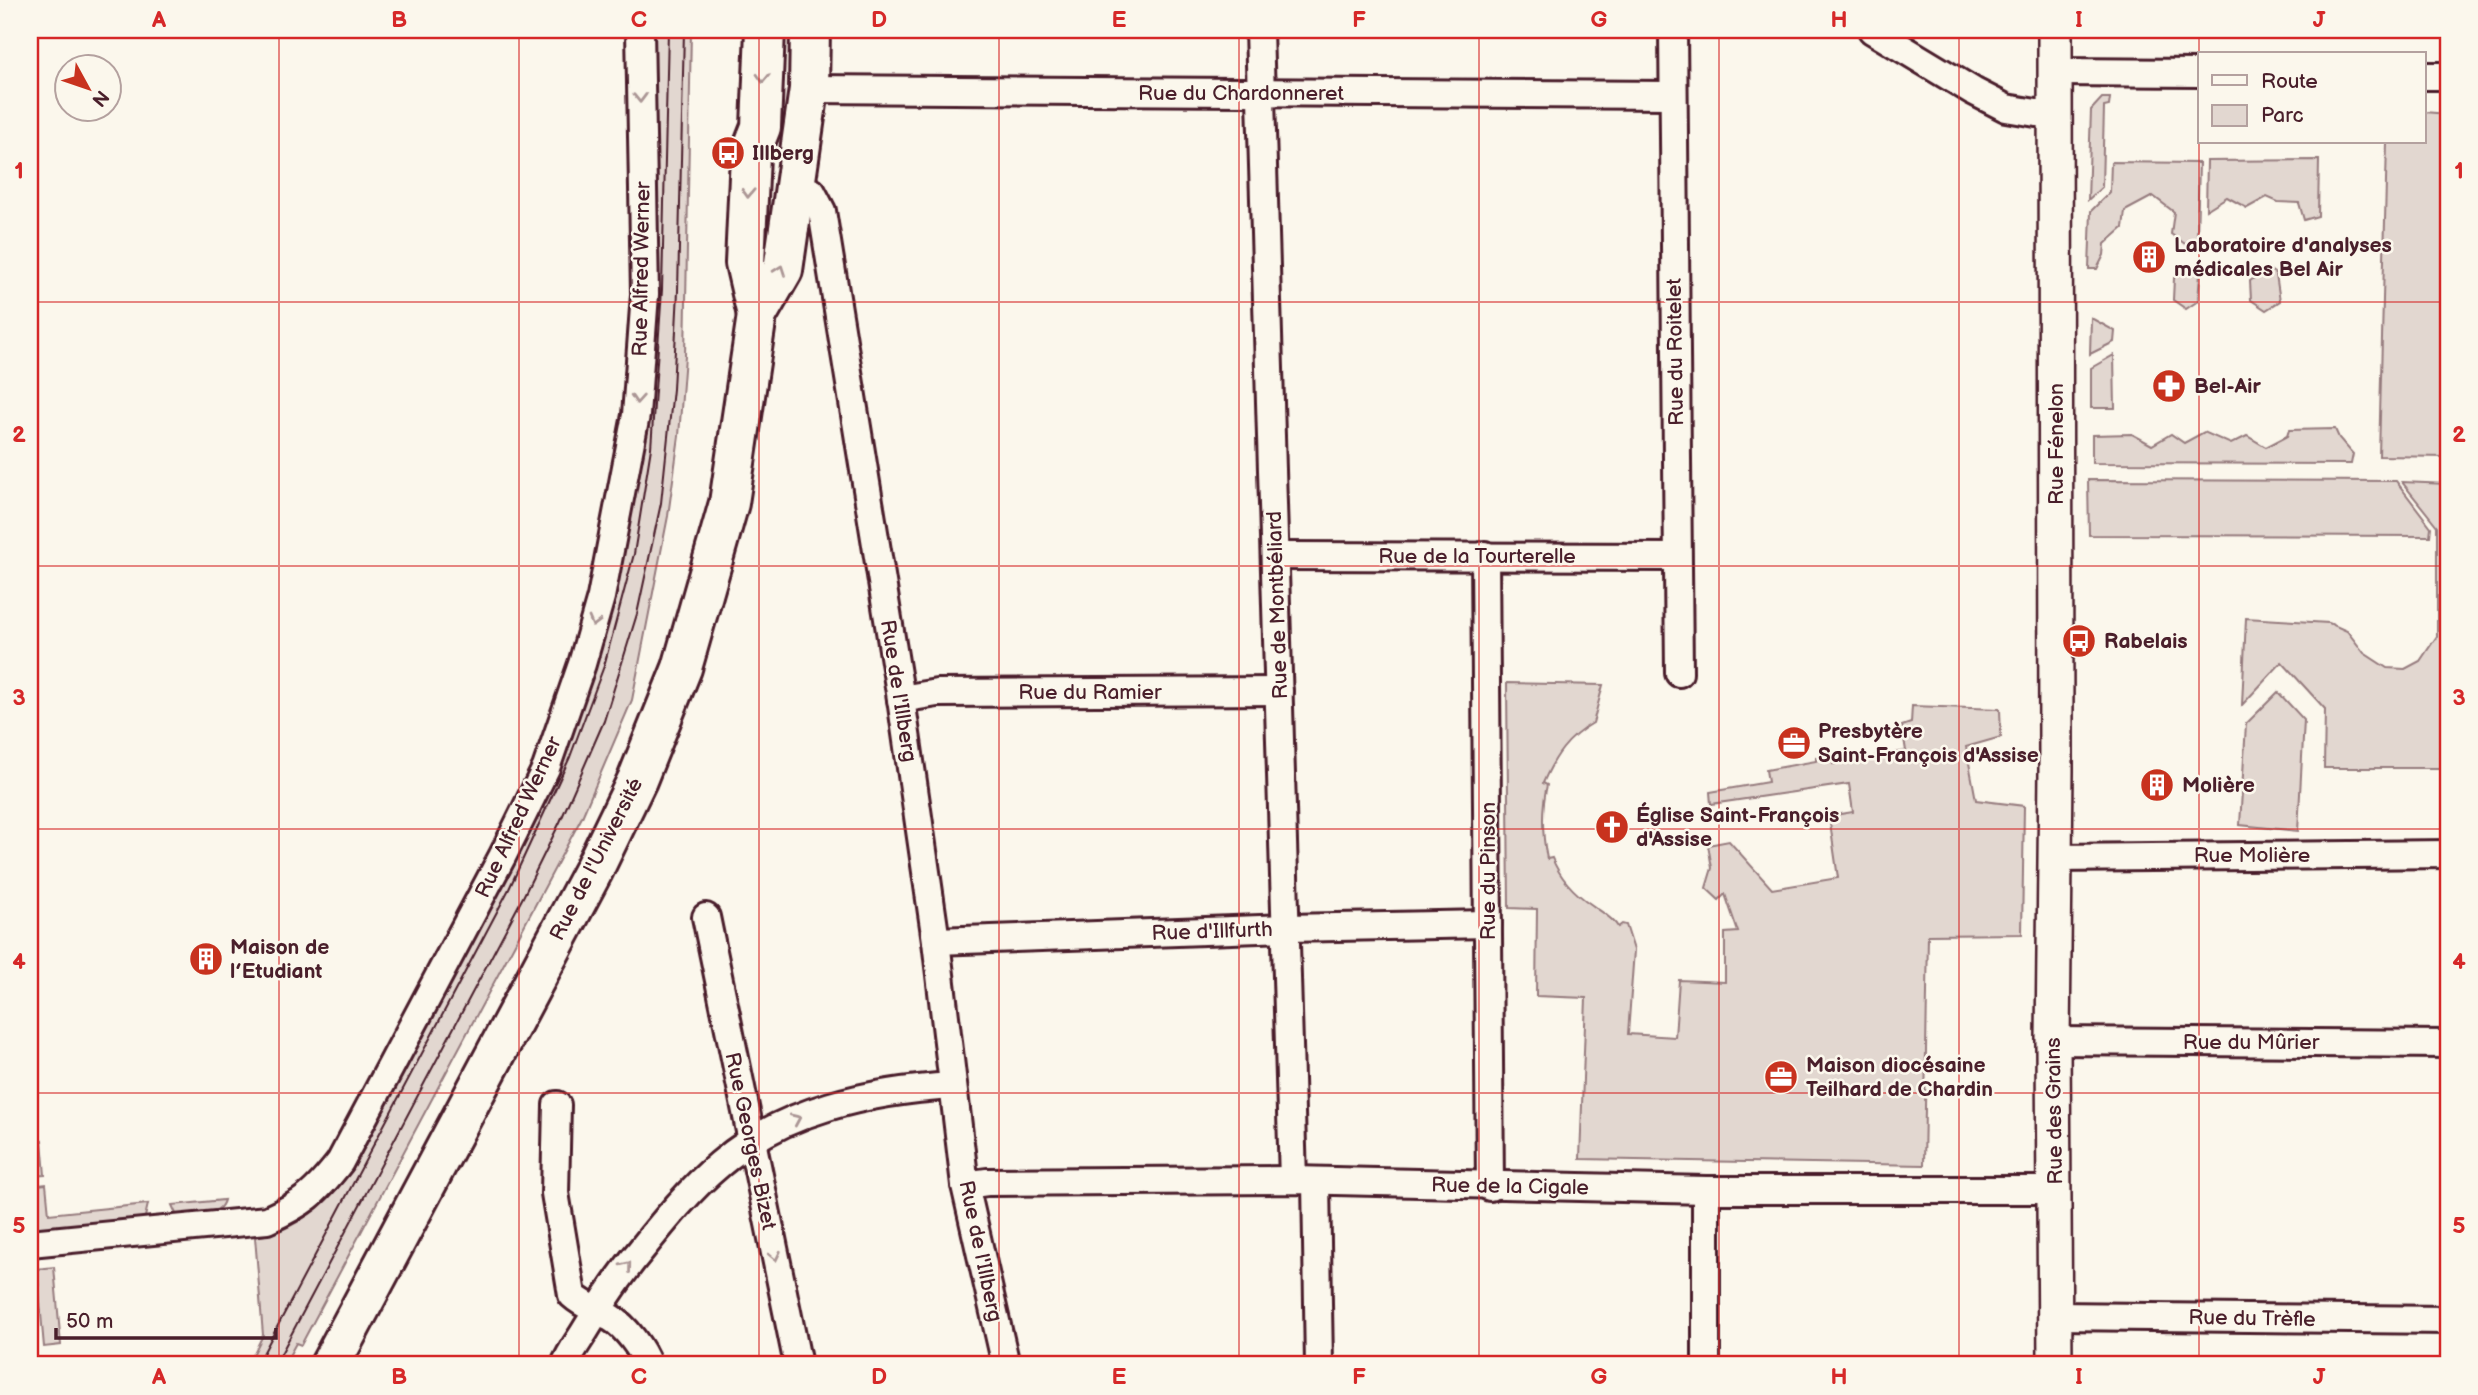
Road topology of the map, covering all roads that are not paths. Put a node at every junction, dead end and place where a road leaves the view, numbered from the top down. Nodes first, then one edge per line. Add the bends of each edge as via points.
1 (640, 30) edge
2 (765, 30) edge
3 (810, 30) edge
4 (1259, 30) edge
5 (1673, 30) edge
6 (1872, 30) edge
7 (2055, 30) edge
8 (2055, 72) junction
9 (2198, 73) edge
10 (2426, 76) edge
11 (2448, 76) edge
12 (809, 89) junction
13 (1261, 93) junction
14 (1672, 95) junction
15 (2054, 113) junction
16 (761, 127) junction
17 (795, 188) junction
18 (757, 315) junction
19 (1485, 555) junction
20 (1276, 556) junction
21 (1677, 557) junction
22 (1679, 673) dead end
23 (1279, 691) junction
24 (901, 699) junction
25 (2448, 854) edge
26 (2056, 858) junction
27 (706, 916) dead end
28 (1488, 924) junction
29 (1287, 928) junction
30 (936, 941) junction
31 (2053, 1041) junction
32 (2448, 1044) edge
33 (953, 1086) junction
34 (557, 1105) dead end
35 (751, 1141) junction
36 (1305, 1181) junction
37 (965, 1185) junction
38 (1490, 1186) junction
39 (1706, 1190) junction
40 (2055, 1190) junction
41 (30, 1243) edge
42 (597, 1311) junction
43 (2055, 1316) junction
44 (2448, 1320) edge
45 (330, 1365) edge
46 (565, 1365) edge
47 (648, 1365) edge
48 (798, 1365) edge
49 (1006, 1365) edge
50 (1319, 1365) edge
51 (1706, 1365) edge
52 (2055, 1365) edge

1 -> 41 street, Rue Alfred Werner via 645,294 635,415 601,597 582,664 546,768 502,858 340,1162 319,1189 267,1220
2 -> 16 main road
3 - 12 main road
4 - 13 street, Rue de Montbéliard
5 - 14 street, Rue du Roitelet
6 - 15 street via 2006,108
7 - 8 street, Rue Fénelon
8 - 9 street
8 - 15 street, Rue Fénelon
10 - 11 street
12 - 13 street, Rue du Chardonneret
12 - 17 main road
13 - 14 street, Rue du Chardonneret
13 - 20 street, Rue de Montbéliard
14 - 21 street, Rue du Roitelet
15 - 26 street, Rue Fénelon
16 - 17 main road
16 -> 18 main road, Rue de l'Université via 750,155 745,263
18 -> 17 main road, Rue de l'Université via 783,270
17 - 24 street, Rue de l'Illberg via 812,192 822,211
18 - 45 main road, Rue de l'Université via 729,503 682,668 637,780
19 - 20 street, Rue de la Tourterelle
19 - 21 street, Rue de la Tourterelle
19 - 28 street, Rue du Pinson
20 - 23 street, Rue de Montbéliard
21 - 22 street, Rue du Roitelet
23 - 24 street, Rue du Ramier via 937,693
23 - 29 street, Rue de Montbéliard
24 - 30 street, Rue de l'Illberg
25 - 26 street, Rue Molière
26 - 31 street, Rue des Grains
27 - 35 street, Rue Georges Bizet
28 - 29 street, Rue d'Illfurth
28 - 38 street, Rue du Pinson
29 - 30 street, Rue d'Illfurth
29 - 36 street, Rue de Montbéliard
30 - 33 street, Rue de l'Illberg
31 - 32 street, Rue du Mûrier
31 - 40 street, Rue des Grains
35 -> 33 street via 800,1116 854,1099
33 - 37 street, Rue de l'Illberg
34 - 42 street via 555,1193 572,1295
42 -> 35 street via 664,1222 719,1164
35 -> 48 street, Rue Georges Bizet
36 - 37 street, Rue de la Cigale
36 - 38 street, Rue de la Cigale
36 - 50 street, Rue de Montbéliard
37 - 49 street, Rue de l'Illberg
38 - 39 street, Rue de la Cigale
39 - 40 street, Rue de la Cigale
39 - 51 street
40 - 43 street, Rue des Grains
42 - 46 street
42 - 47 street via 625,1330
43 - 44 street, Rue du Trèfle
43 - 52 street, Rue des Grains

